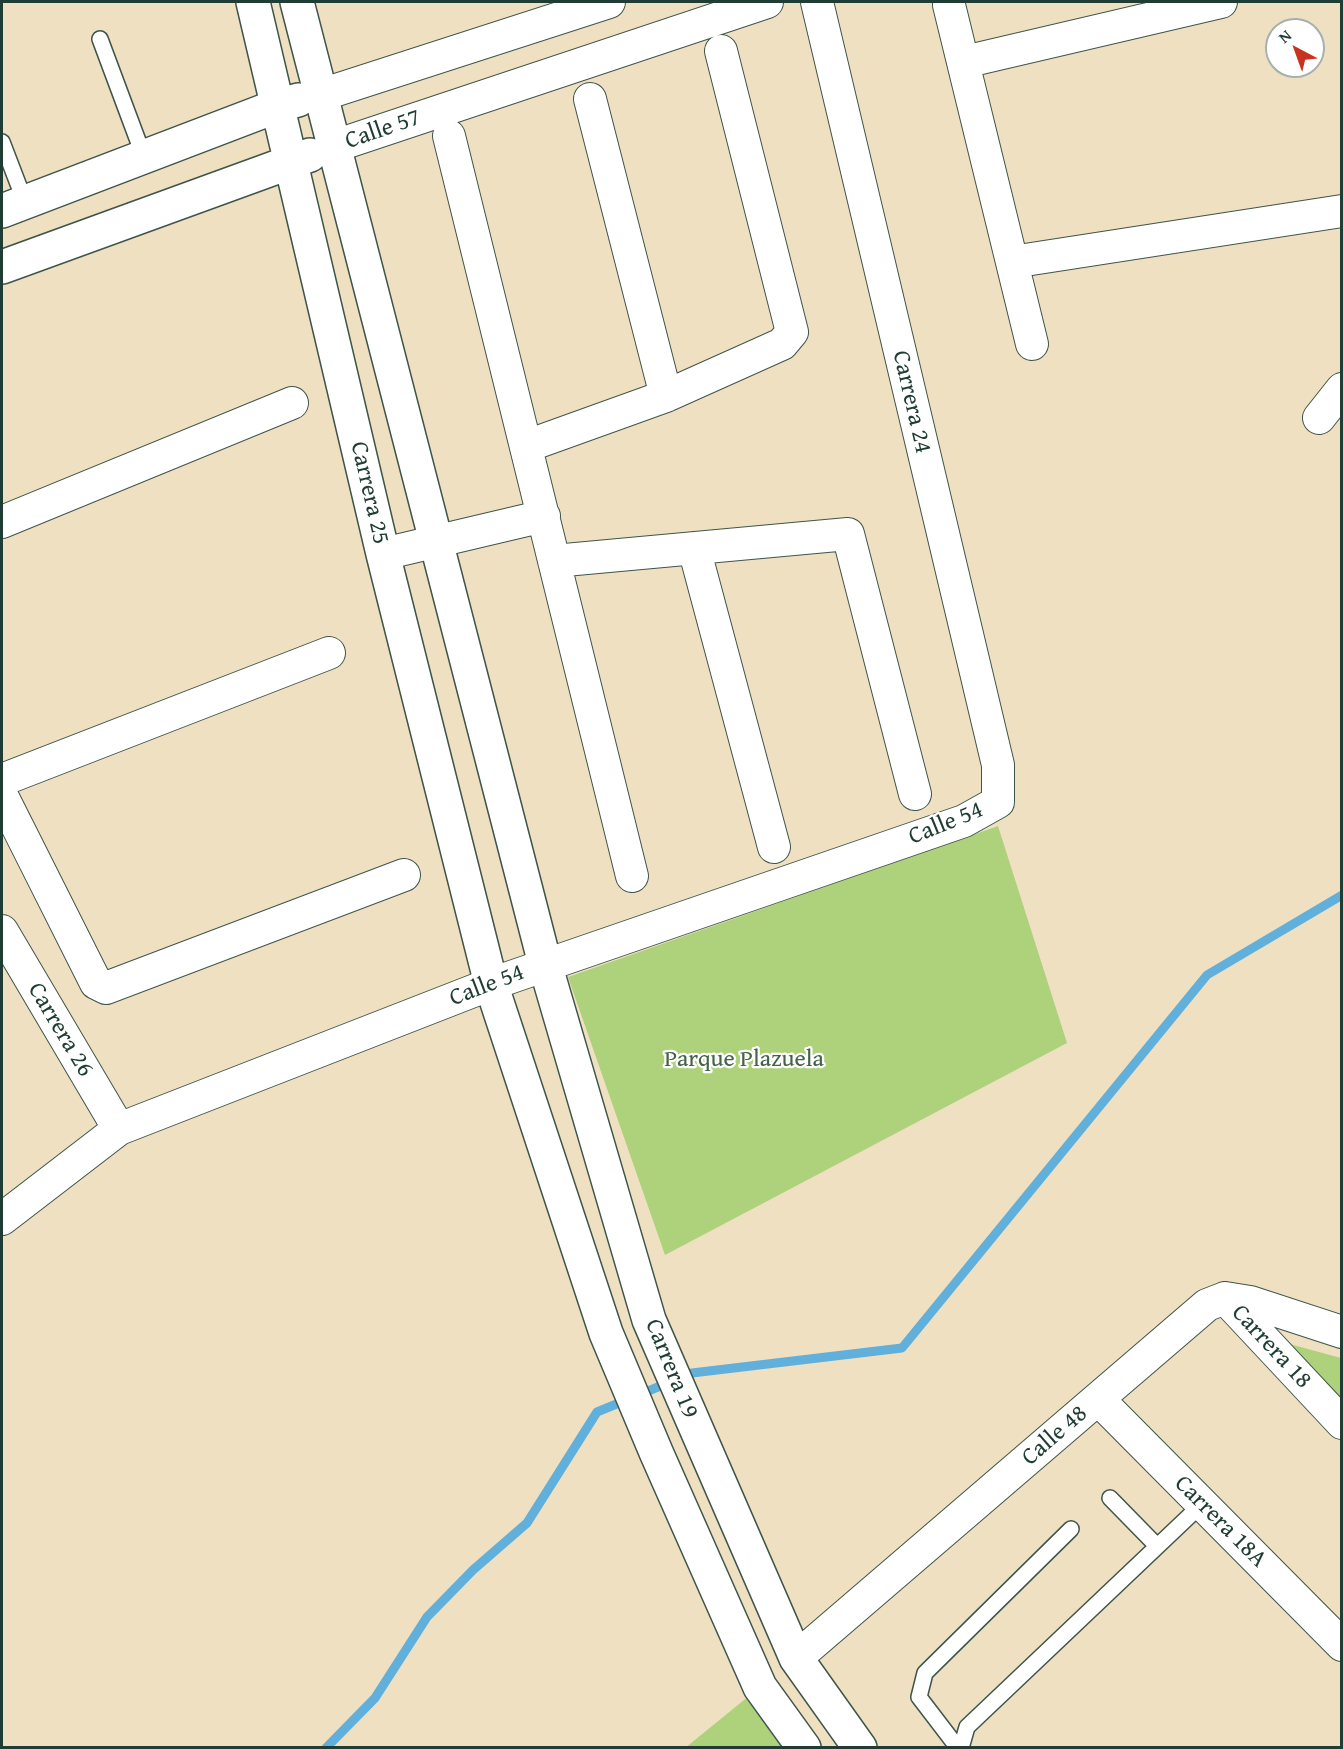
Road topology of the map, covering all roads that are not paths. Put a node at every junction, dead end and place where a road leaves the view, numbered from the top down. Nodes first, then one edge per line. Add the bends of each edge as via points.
1 (253, 2) edge
2 (297, 2) edge
3 (609, 2) edge
4 (767, 2) edge
5 (817, 2) edge
6 (1221, 2) edge
7 (949, 5) dead end
8 (100, 39) dead end
9 (721, 51) dead end
10 (964, 62) junction
11 (321, 94) junction
12 (590, 99) dead end
13 (277, 106) junction
14 (449, 136) dead end
15 (2, 142) edge
16 (335, 146) junction
17 (144, 157) junction
18 (290, 162) junction
19 (13, 206) edge
20 (1341, 211) edge
21 (1011, 262) junction
22 (2, 267) edge
23 (1032, 344) dead end
24 (1341, 389) edge
25 (666, 396) junction
26 (292, 403) dead end
27 (1319, 418) dead end
28 (527, 446) junction
29 (544, 516) junction
30 (2, 522) edge
31 (437, 541) junction
32 (694, 548) junction
33 (383, 554) junction
34 (554, 561) junction
35 (329, 653) dead end
36 (2, 780) edge
37 (915, 794) dead end
38 (2, 796) edge
39 (998, 802) joint
40 (774, 847) dead end
41 (404, 875) dead end
42 (632, 876) dead end
43 (2, 931) edge
44 (545, 964) junction
45 (491, 984) junction
46 (119, 1129) junction
47 (2, 1219) edge
48 (1225, 1298) junction
49 (1341, 1332) edge
50 (1098, 1399) junction
51 (1341, 1423) edge
52 (1110, 1498) dead end
53 (1202, 1504) junction
54 (1071, 1528) dead end
55 (1157, 1546) junction
56 (1341, 1645) edge
57 (796, 1658) junction
58 (804, 1748) edge
59 (860, 1748) edge
60 (959, 1748) edge

1 - 13 street, Carrera 25
2 - 11 street
3 - 11 street
4 - 16 street, Calle 57
5 - 39 street, Carrera 24 via 998,765
6 - 10 street
7 - 10 street
8 - 17 lane
9 - 25 street via 792,333 782,344
10 - 21 street
11 - 13 street
11 - 16 street
12 - 25 street
13 - 17 street
13 - 18 street, Carrera 25
14 - 28 street
15 - 19 lane
16 - 18 street, Calle 57
16 - 31 street
17 - 19 street
18 - 22 street, Calle 57
18 - 33 street, Carrera 25
20 - 21 street
21 - 23 street
24 - 27 street
25 - 28 street
26 - 30 street
28 - 29 street
29 - 31 street
29 - 34 street
31 - 33 street
31 - 44 street
32 - 34 street
32 - 37 street via 848,534
32 - 40 street
33 - 45 street, Carrera 25
34 - 42 street
35 - 36 street
38 - 41 street via 96,982 106,988
39 - 44 street, Calle 54 via 964,821
43 - 46 street, Carrera 26
44 - 45 street, Calle 54
44 - 57 street, Carrera 19 via 649,1320
45 - 46 street, Calle 54
45 - 58 street, Carrera 19 via 606,1333 760,1687
46 - 47 street, Calle 54
48 - 49 street via 1250,1302
48 - 50 street, Calle 48 via 1207,1305
48 - 51 street, Carrera 18
50 - 53 street, Carrera 18A
50 - 57 street, Calle 48
52 - 55 lane
53 - 55 lane
53 - 56 street, Carrera 18A
54 - 60 lane via 925,1673 919,1697
55 - 60 lane via 967,1727
57 - 59 street, Carrera 19

